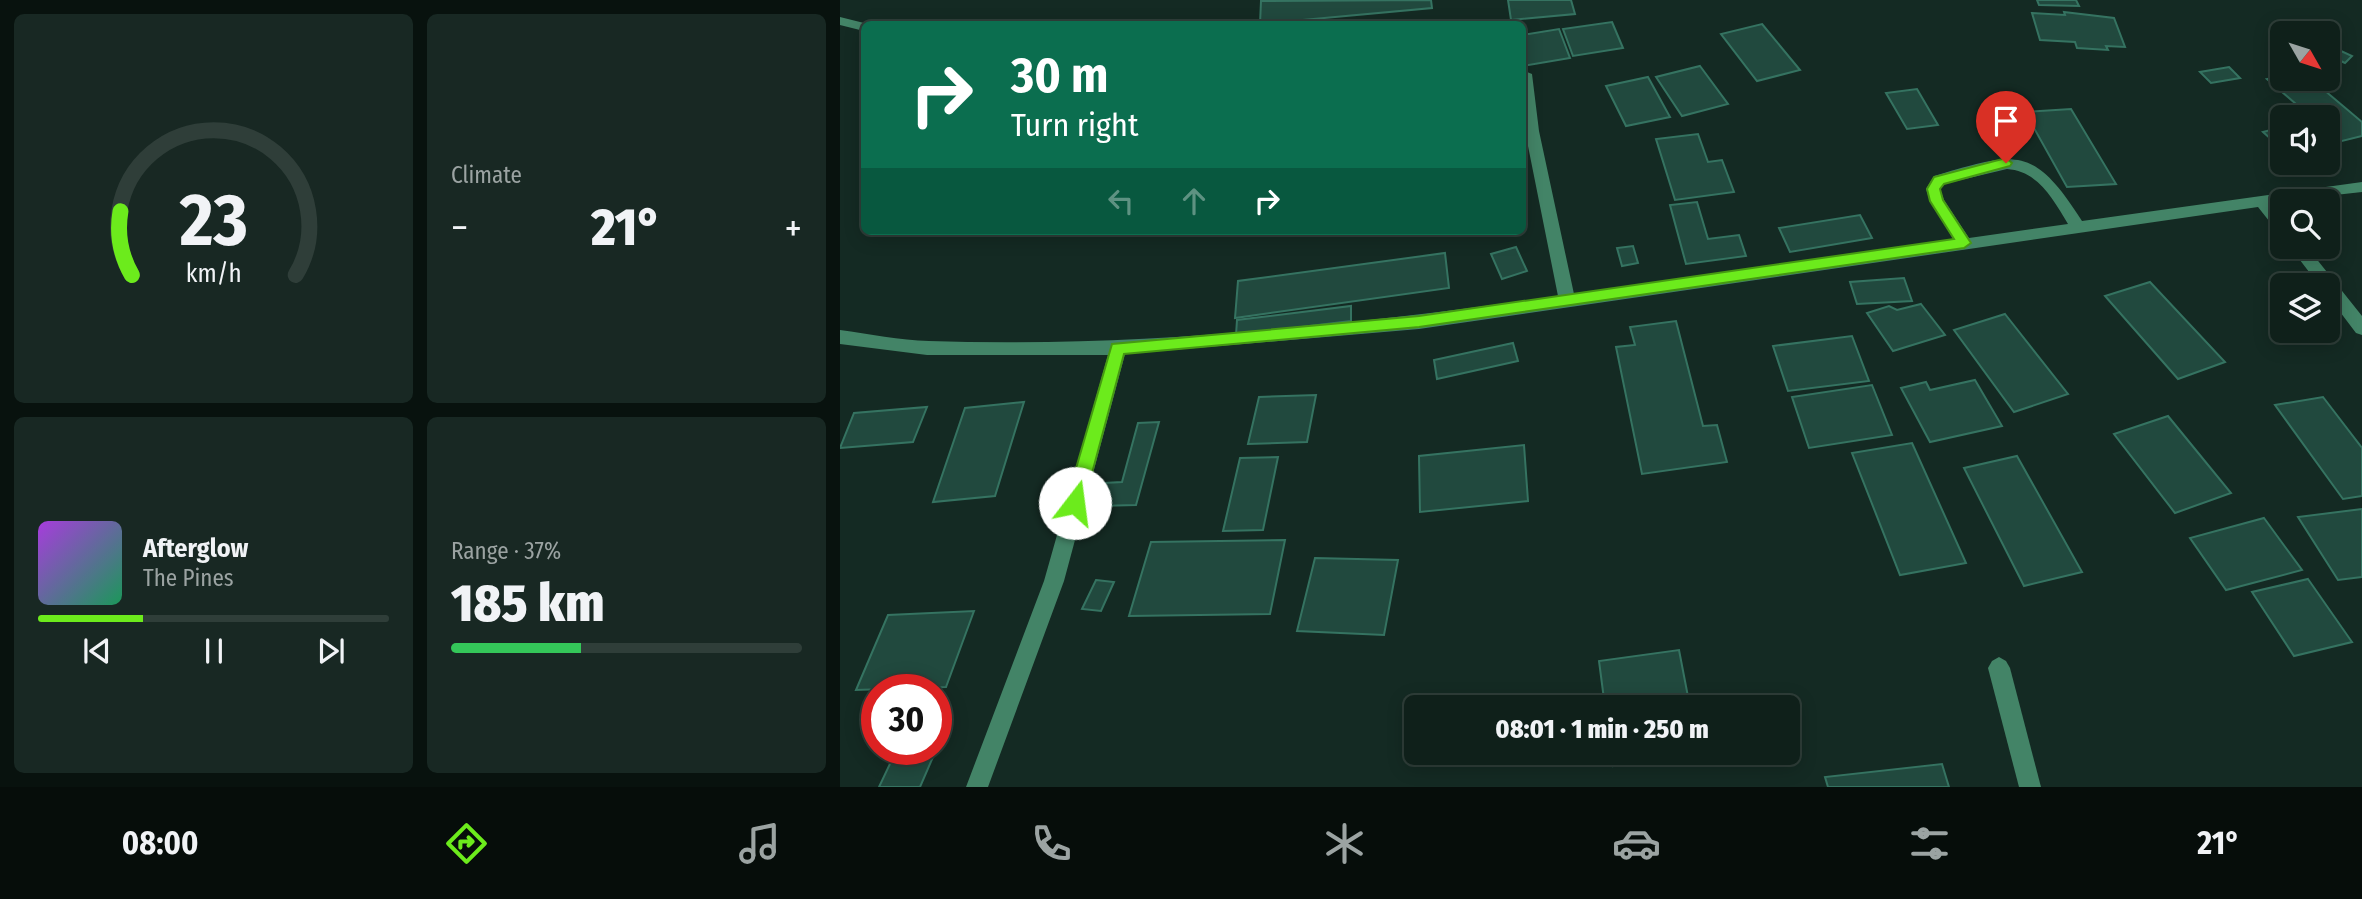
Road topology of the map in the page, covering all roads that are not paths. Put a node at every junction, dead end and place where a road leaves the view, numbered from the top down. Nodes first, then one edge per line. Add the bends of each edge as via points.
1 (840, 21) edge
2 (861, 26) edge
3 (1526, 82) edge
4 (2362, 187) edge
5 (2263, 203) junction
6 (2270, 212) edge
7 (2077, 226) junction
8 (1964, 243) junction
9 (2307, 259) edge
10 (1567, 300) junction
11 (2362, 328) edge
12 (840, 337) edge
13 (1118, 348) junction
14 (1999, 668) dead end
15 (977, 787) edge
16 (2030, 787) edge

1 - 2 street
3 - 10 street
4 - 5 street
5 - 6 street
5 - 7 street
7 - 8 street
7 - 8 street via 2043,176 2024,164 2006,163 1939,180 1933,189
8 - 10 street
9 - 11 street
10 - 13 street via 1419,321
12 - 13 street via 927,348
13 - 15 street via 1054,581
14 - 16 street

